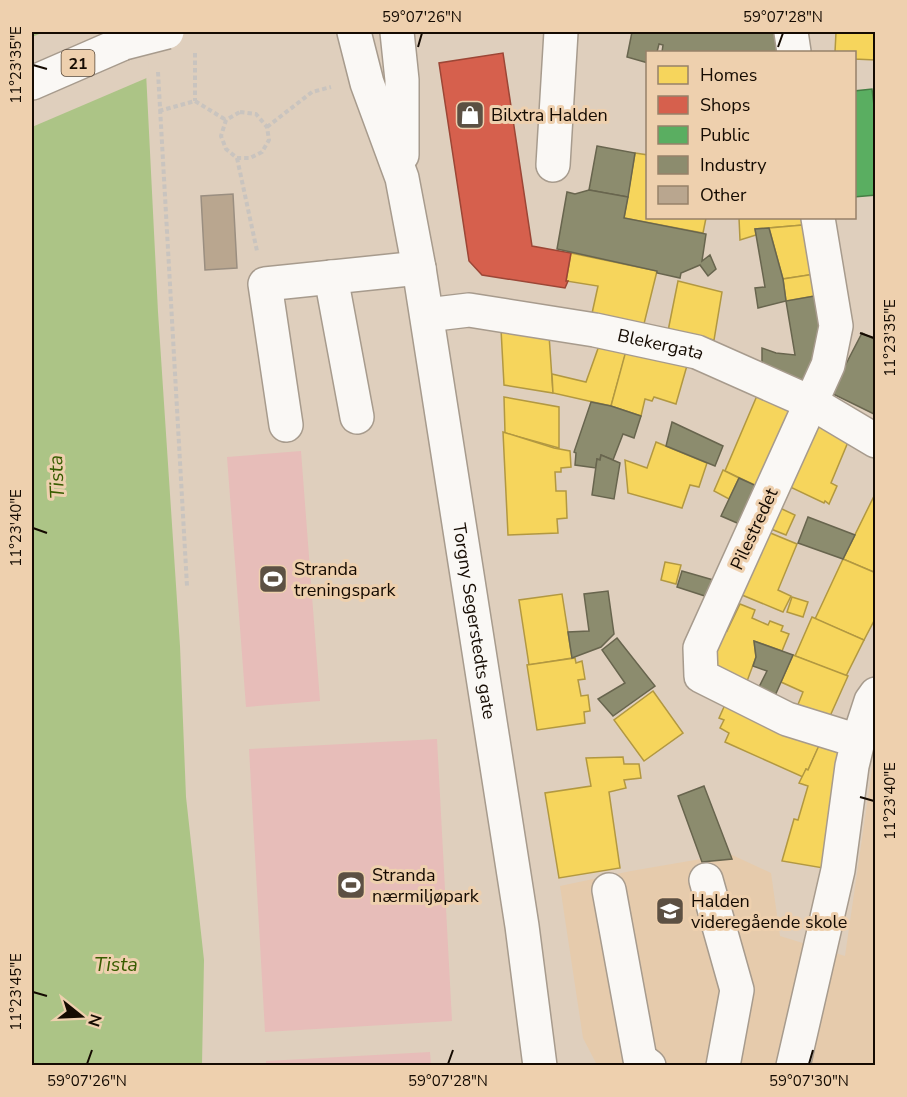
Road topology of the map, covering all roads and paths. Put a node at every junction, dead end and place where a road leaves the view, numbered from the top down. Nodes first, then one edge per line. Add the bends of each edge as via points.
1 (354, 32) edge
2 (397, 32) edge
3 (561, 32) edge
4 (791, 32) edge
5 (133, 37) edge
6 (181, 37) edge
7 (794, 51) edge
8 (32, 83) edge
9 (340, 85) dead end
10 (195, 101) junction
11 (226, 120) junction
12 (267, 126) junction
13 (237, 158) junction
14 (553, 165) dead end
15 (402, 178) junction
16 (818, 219) edge
17 (419, 268) junction
18 (331, 277) junction
19 (265, 284) junction
20 (427, 315) junction
21 (812, 403) junction
22 (357, 417) dead end
23 (286, 425) dead end
24 (876, 441) edge
25 (187, 586) dead end
26 (874, 702) edge
27 (855, 754) junction
28 (706, 880) dead end
29 (609, 890) dead end
30 (540, 1065) edge
31 (649, 1065) edge
32 (723, 1065) edge
33 (793, 1065) edge

1 - 15 street, Torgny Segerstedts gate via 367,83
2 - 15 street, Torgny Segerstedts gate via 402,80
3 - 14 street
4 - 7 street
5 - 6 street, 21, bridge
5 - 8 street, 21
6 - 10 path
9 - 12 path via 312,92
10 - 11 path
10 - 25 path via 159,111
11 - 12 path via 240,112 256,114
11 - 13 path via 221,136 226,150
12 - 13 path via 269,140 262,152 250,158
13 - 19 path
15 - 17 street, Torgny Segerstedts gate
16 - 21 street, Pilestredet via 836,326 828,365
17 - 18 street
17 - 20 street, Torgny Segerstedts gate
18 - 19 street
18 - 22 street
19 - 23 street
20 - 21 street, Blekergata via 469,310 595,330 697,352
20 - 30 street, Torgny Segerstedts gate
21 - 24 street, Blekergata
21 - 27 street, Pilestredet via 700,648 701,676
26 - 27 street
27 - 33 street via 838,870
28 - 32 street via 736,990
29 - 31 street via 640,1059

